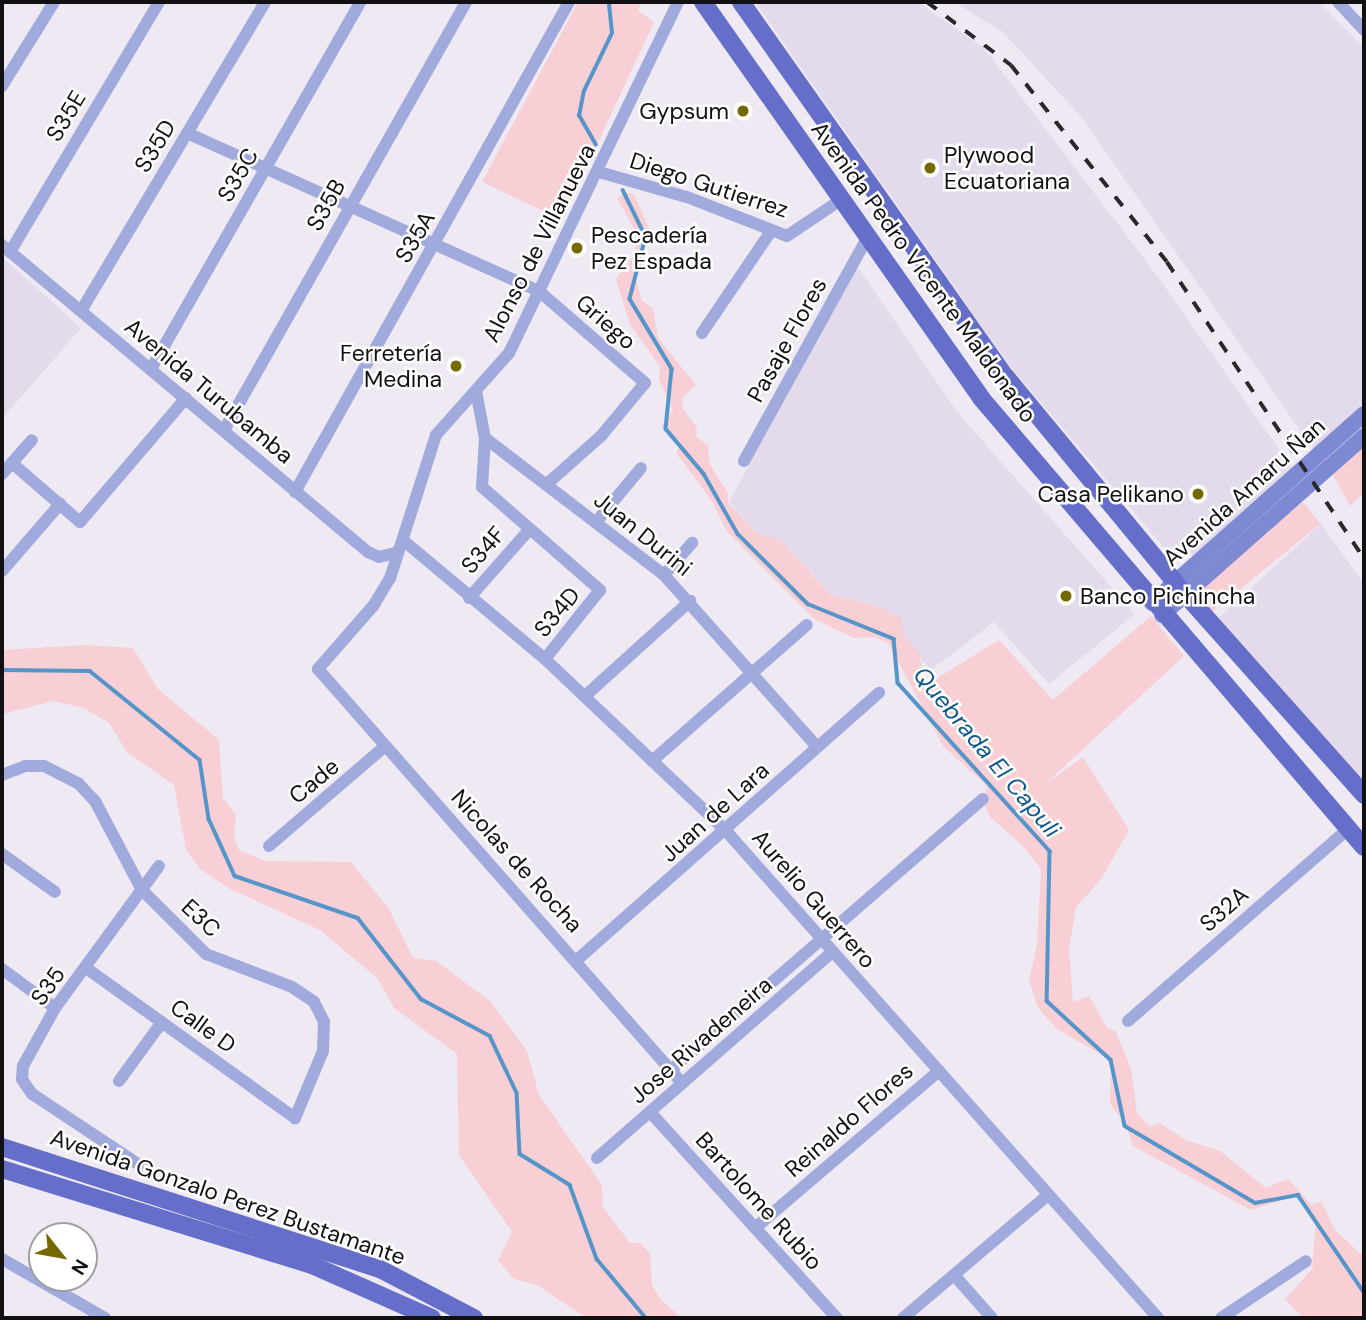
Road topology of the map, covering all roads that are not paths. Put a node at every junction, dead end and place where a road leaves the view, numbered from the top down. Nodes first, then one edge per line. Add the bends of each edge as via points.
1 (54, 2) edge
2 (159, 2) edge
3 (265, 2) edge
4 (360, 2) edge
5 (466, 2) edge
6 (569, 2) edge
7 (678, 2) edge
8 (703, 2) edge
9 (741, 2) edge
10 (1338, 2) edge
11 (1364, 30) edge
12 (2, 86) edge
13 (187, 133) junction
14 (266, 168) junction
15 (599, 172) junction
16 (839, 201) junction
17 (350, 206) junction
18 (771, 232) junction
19 (866, 240) junction
20 (435, 245) junction
21 (6, 248) edge
22 (540, 292) junction
23 (81, 311) junction
24 (702, 333) dead end
25 (151, 369) junction
26 (476, 391) junction
27 (186, 398) junction
28 (1364, 414) edge
29 (224, 430) junction
30 (1364, 436) edge
31 (485, 438) junction
32 (32, 440) dead end
33 (744, 461) dead end
34 (12, 463) junction
35 (1318, 467) junction
36 (641, 468) dead end
37 (2, 474) edge
38 (547, 484) junction
39 (295, 492) junction
40 (60, 504) junction
41 (596, 522) junction
42 (528, 531) junction
43 (404, 541) junction
44 (692, 543) dead end
45 (395, 553) junction
46 (2, 570) edge
47 (664, 575) junction
48 (1181, 590) junction
49 (469, 598) junction
50 (690, 601) junction
51 (1157, 609) junction
52 (807, 625) dead end
53 (545, 659) junction
54 (318, 669) joint
55 (754, 672) junction
56 (879, 693) dead end
57 (585, 696) junction
58 (384, 747) junction
59 (817, 747) junction
60 (652, 761) junction
61 (2, 775) edge
62 (1364, 795) edge
63 (983, 799) dead end
64 (1349, 828) junction
65 (727, 832) junction
66 (270, 846) dead end
67 (1364, 848) edge
68 (2, 855) edge
69 (159, 866) dead end
70 (142, 890) junction
71 (55, 892) dead end
72 (820, 938) junction
73 (832, 952) junction
74 (578, 959) junction
75 (86, 968) junction
76 (2, 969) edge
77 (55, 1008) junction
78 (1128, 1021) dead end
79 (162, 1023) junction
80 (671, 1070) junction
81 (939, 1071) junction
82 (118, 1081) dead end
83 (682, 1083) junction
84 (650, 1112) junction
85 (295, 1118) joint
86 (2, 1137) edge
87 (2, 1147) edge
88 (21, 1153) junction
89 (597, 1158) dead end
90 (144, 1168) dead end
91 (2, 1169) edge
92 (1047, 1196) junction
93 (755, 1228) junction
94 (2, 1259) edge
95 (1306, 1261) dead end
96 (954, 1275) junction
97 (106, 1318) edge
98 (432, 1318) edge
99 (474, 1318) edge
100 (837, 1318) edge
101 (903, 1318) edge
102 (992, 1318) edge
103 (1158, 1318) edge
104 (1221, 1318) edge

1 - 12 street
2 - 21 street, S35E
3 - 13 street, S35D
4 - 14 street, S35C
5 - 17 street, S35B
6 - 20 street, S35A
7 - 15 street, Alonso de Villanueva
8 - 16 main road, Avenida Pedro Vicente Maldonado
9 - 48 main road, Avenida Pedro Vicente Maldonado via 1006,377
10 - 11 street
13 - 14 street, Griego
13 - 23 street, S35D
14 - 17 street, Griego
14 - 25 street, S35C
15 - 18 street, Diego Gutierrez via 687,197
15 - 22 street, Alonso de Villanueva
16 - 18 street, Diego Gutierrez via 787,236
16 - 19 main road, Avenida Pedro Vicente Maldonado
17 - 20 street, Griego
17 - 29 street, S35B
18 - 24 street
19 - 33 street, Pasaje Flores
19 - 51 main road, Avenida Pedro Vicente Maldonado via 981,398
20 - 22 street, Griego
20 - 39 street, S35A
21 - 23 street, Avenida Turubamba
22 - 26 street, Alonso de Villanueva via 509,353
22 - 38 street, Griego via 645,383 601,436
23 - 25 street, Avenida Turubamba
25 - 27 street, Avenida Turubamba
26 - 31 street
26 - 43 street, Alonso de Villanueva via 436,435
27 - 29 street, Avenida Turubamba
27 - 40 street via 80,522
28 - 35 main road, Avenida Amaru Ñan
29 - 39 street, Avenida Turubamba
30 - 35 main road, Avenida Amaru Ñan
31 - 38 street, Juan Durini
31 - 42 street via 482,488
32 - 34 street
34 - 37 street
34 - 40 street
35 - 48 main road, Avenida Amaru Ñan
36 - 41 street
38 - 41 street, Juan Durini
39 - 45 street, Avenida Turubamba via 369,552 379,557
40 - 46 street
41 - 47 street, Juan Durini
42 - 49 street, S34F
42 - 53 street, S34D via 600,590
43 - 45 street, Alonso de Villanueva
43 - 49 street, Aurelio Guerrero
44 - 47 street
45 - 54 street, Alonso de Villanueva via 390,578 373,606
47 - 50 street, Juan Durini
48 - 51 main road, Avenida Amaru Ñan
48 - 62 main road, Avenida Pedro Vicente Maldonado
49 - 53 street, Aurelio Guerrero
50 - 55 street, Juan Durini
50 - 57 street
51 - 64 main road, Avenida Pedro Vicente Maldonado
52 - 55 street
53 - 57 street, Aurelio Guerrero
54 - 58 street, Nicolas de Rocha
55 - 59 street, Juan Durini
55 - 60 street
56 - 59 street, Juan de Lara
57 - 60 street, Aurelio Guerrero
58 - 66 street, Cade
58 - 74 street, Nicolas de Rocha
59 - 65 street, Juan de Lara
60 - 65 street, Aurelio Guerrero
61 - 70 street, E3C via 26,766 44,766 79,784 95,801
63 - 72 street
64 - 67 main road, Avenida Pedro Vicente Maldonado
64 - 78 street, S32A
65 - 72 street, Aurelio Guerrero
65 - 74 street, Juan de Lara
68 - 71 street
69 - 70 street, S35
70 - 75 street, S35
70 - 85 street, E3C via 206,954 292,987 314,1002 324,1022 323,1051
72 - 73 street, Aurelio Guerrero
72 - 80 street
73 - 81 street, Aurelio Guerrero
73 - 83 street, Jose Rivadeneira
74 - 80 street, Nicolas de Rocha
75 - 77 street, S35
75 - 79 street, Calle D
76 - 77 street
77 - 90 street, S35 via 23,1066 22,1079 32,1094
79 - 82 street
79 - 85 street, Calle D
80 - 83 street, Nicolas de Rocha
81 - 92 street, Aurelio Guerrero
81 - 93 street, Reinaldo Flores
83 - 84 street, Jose Rivadeneira
84 - 89 street, Jose Rivadeneira
84 - 93 street, Bartolome Rubio
86 - 88 street
87 - 88 main road, Avenida Gonzalo Perez Bustamante
88 - 99 main road, Avenida Gonzalo Perez Bustamante via 382,1270
91 - 98 main road, Avenida Gonzalo Perez Bustamante via 313,1265
92 - 96 street
92 - 103 street, Aurelio Guerrero
93 - 100 street, Bartolome Rubio
94 - 97 street
95 - 104 street
96 - 101 street
96 - 102 street

